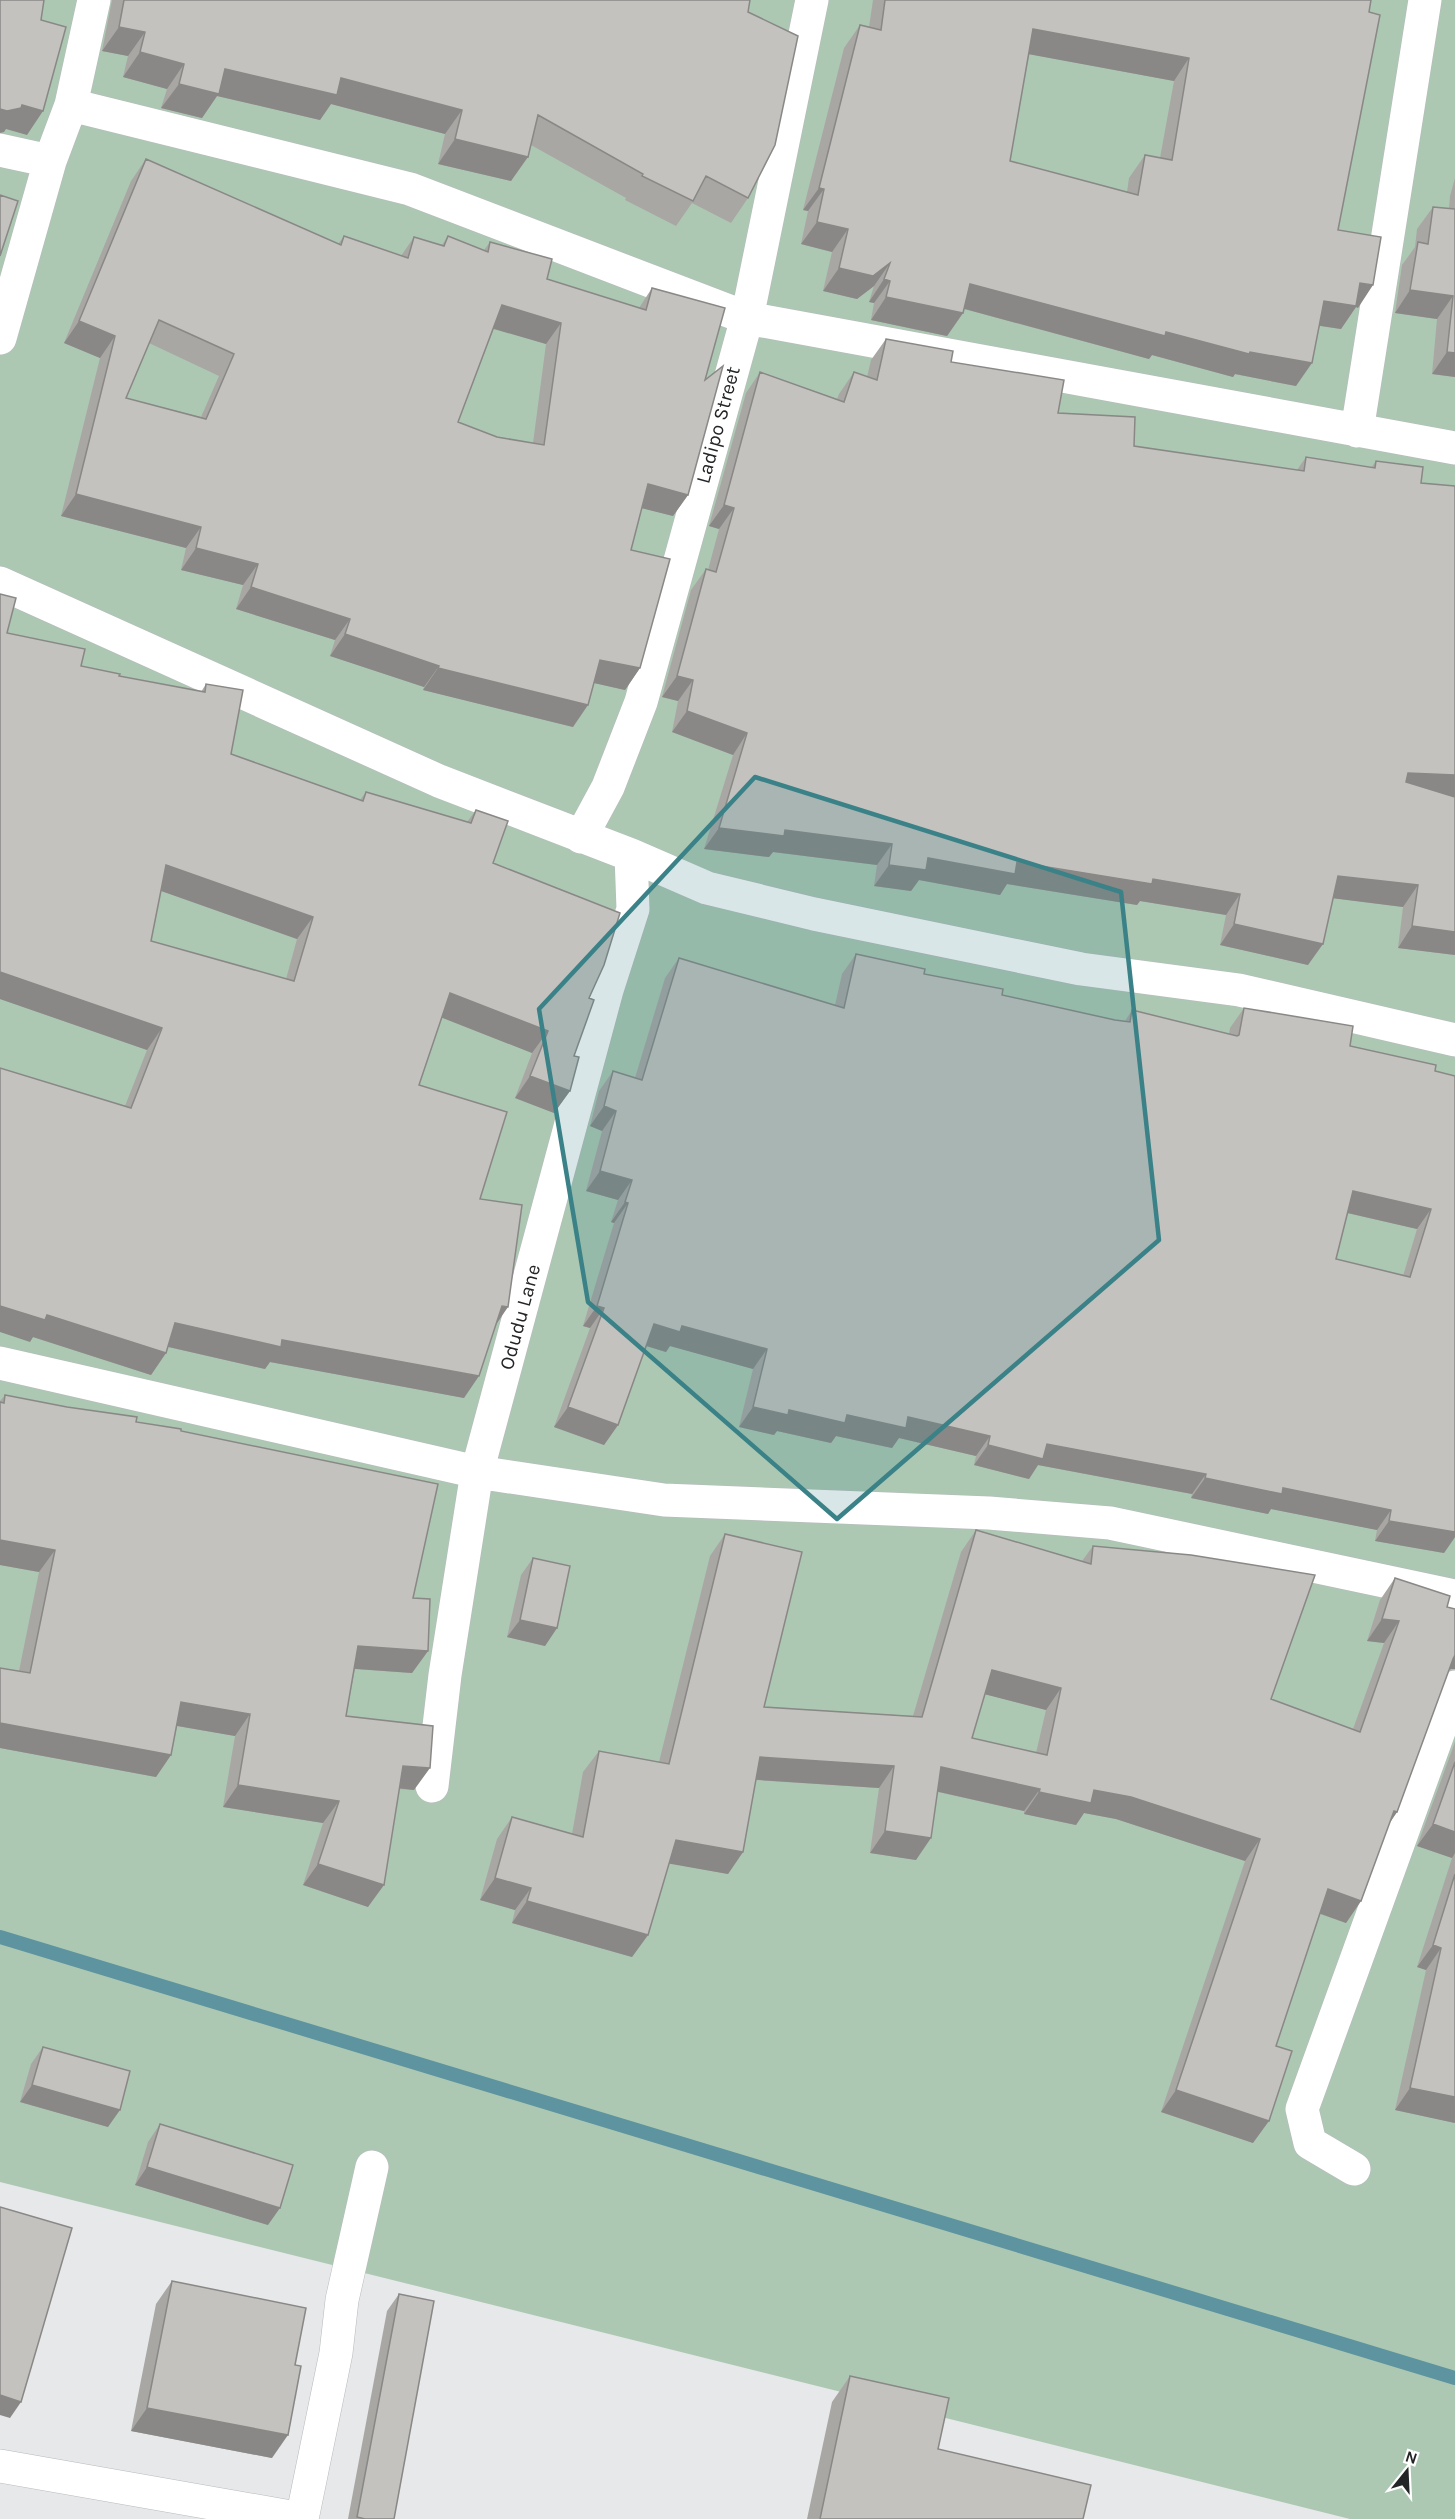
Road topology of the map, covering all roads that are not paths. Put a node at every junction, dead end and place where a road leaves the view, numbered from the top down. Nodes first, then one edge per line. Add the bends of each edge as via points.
1 (94, 0) edge
2 (812, 0) edge
3 (1425, 0) edge
4 (71, 105) junction
5 (0, 150) edge
6 (50, 160) junction
7 (747, 318) junction
8 (0, 338) edge
9 (1357, 431) junction
10 (1455, 448) edge
11 (0, 583) edge
12 (581, 837) junction
13 (631, 855) junction
14 (1455, 1040) edge
15 (0, 1363) edge
16 (477, 1472) junction
17 (1455, 1596) edge
18 (1455, 1687) edge
19 (432, 1786) edge
20 (372, 2167) dead end
21 (1354, 2169) dead end
22 (0, 2466) edge
23 (302, 2519) edge

1 - 4 street
2 - 7 street, Ladipo Street
3 - 9 street
4 - 6 street
4 - 7 street via 410,189
5 - 6 street
6 - 8 street
7 - 9 street
7 - 12 street, Ladipo Street via 641,702 608,787
9 - 10 street
11 - 12 street via 439,781
12 - 13 street
13 - 14 street via 707,888 813,914 1082,969 1239,990
13 - 16 street, Odudu Lane via 633,909 607,990
15 - 16 street
16 - 17 street via 664,1500 989,1513 1110,1523
16 - 19 street, Odudu Lane
18 - 21 street via 1302,2109 1310,2143
20 - 23 street via 342,2300 336,2354
22 - 23 street

